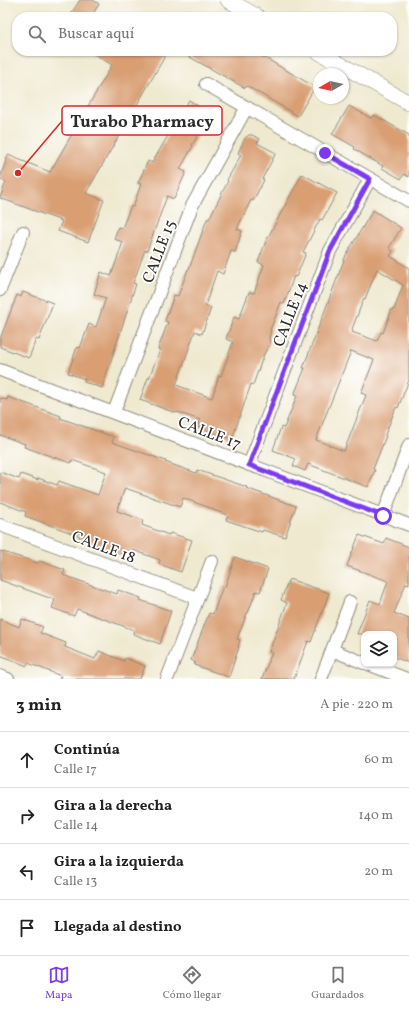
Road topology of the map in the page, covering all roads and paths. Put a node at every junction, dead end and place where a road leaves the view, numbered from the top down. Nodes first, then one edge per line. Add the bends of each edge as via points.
1 (228, 0) edge
2 (249, 12) edge
3 (326, 56) edge
4 (206, 84) dead end
5 (409, 103) edge
6 (247, 107) junction
7 (370, 179) junction
8 (409, 201) edge
9 (23, 232) dead end
10 (0, 290) edge
11 (0, 370) edge
12 (114, 412) junction
13 (409, 445) edge
14 (249, 465) junction
15 (383, 516) junction
16 (0, 525) edge
17 (409, 525) edge
18 (212, 561) dead end
19 (197, 598) junction
20 (350, 602) dead end
21 (332, 650) junction
22 (361, 662) edge
23 (376, 667) edge
24 (0, 676) edge
25 (8, 679) edge
26 (167, 679) edge
27 (321, 679) edge
28 (407, 679) edge

1 - 2 street
3 - 5 street
4 - 6 street
6 - 7 street
6 - 12 street, CALLE 15 via 192,206
7 - 8 street
7 - 14 street, CALLE 14 via 330,251
9 - 10 street
11 - 12 street, CALLE 17
12 - 14 street, CALLE 17
13 - 15 street
14 - 15 street, CALLE 17
15 - 17 street, CALLE 17
16 - 19 street, CALLE 18
18 - 19 street
19 - 26 street
20 - 21 street
21 - 22 street
21 - 27 street
23 - 28 street
24 - 25 street

